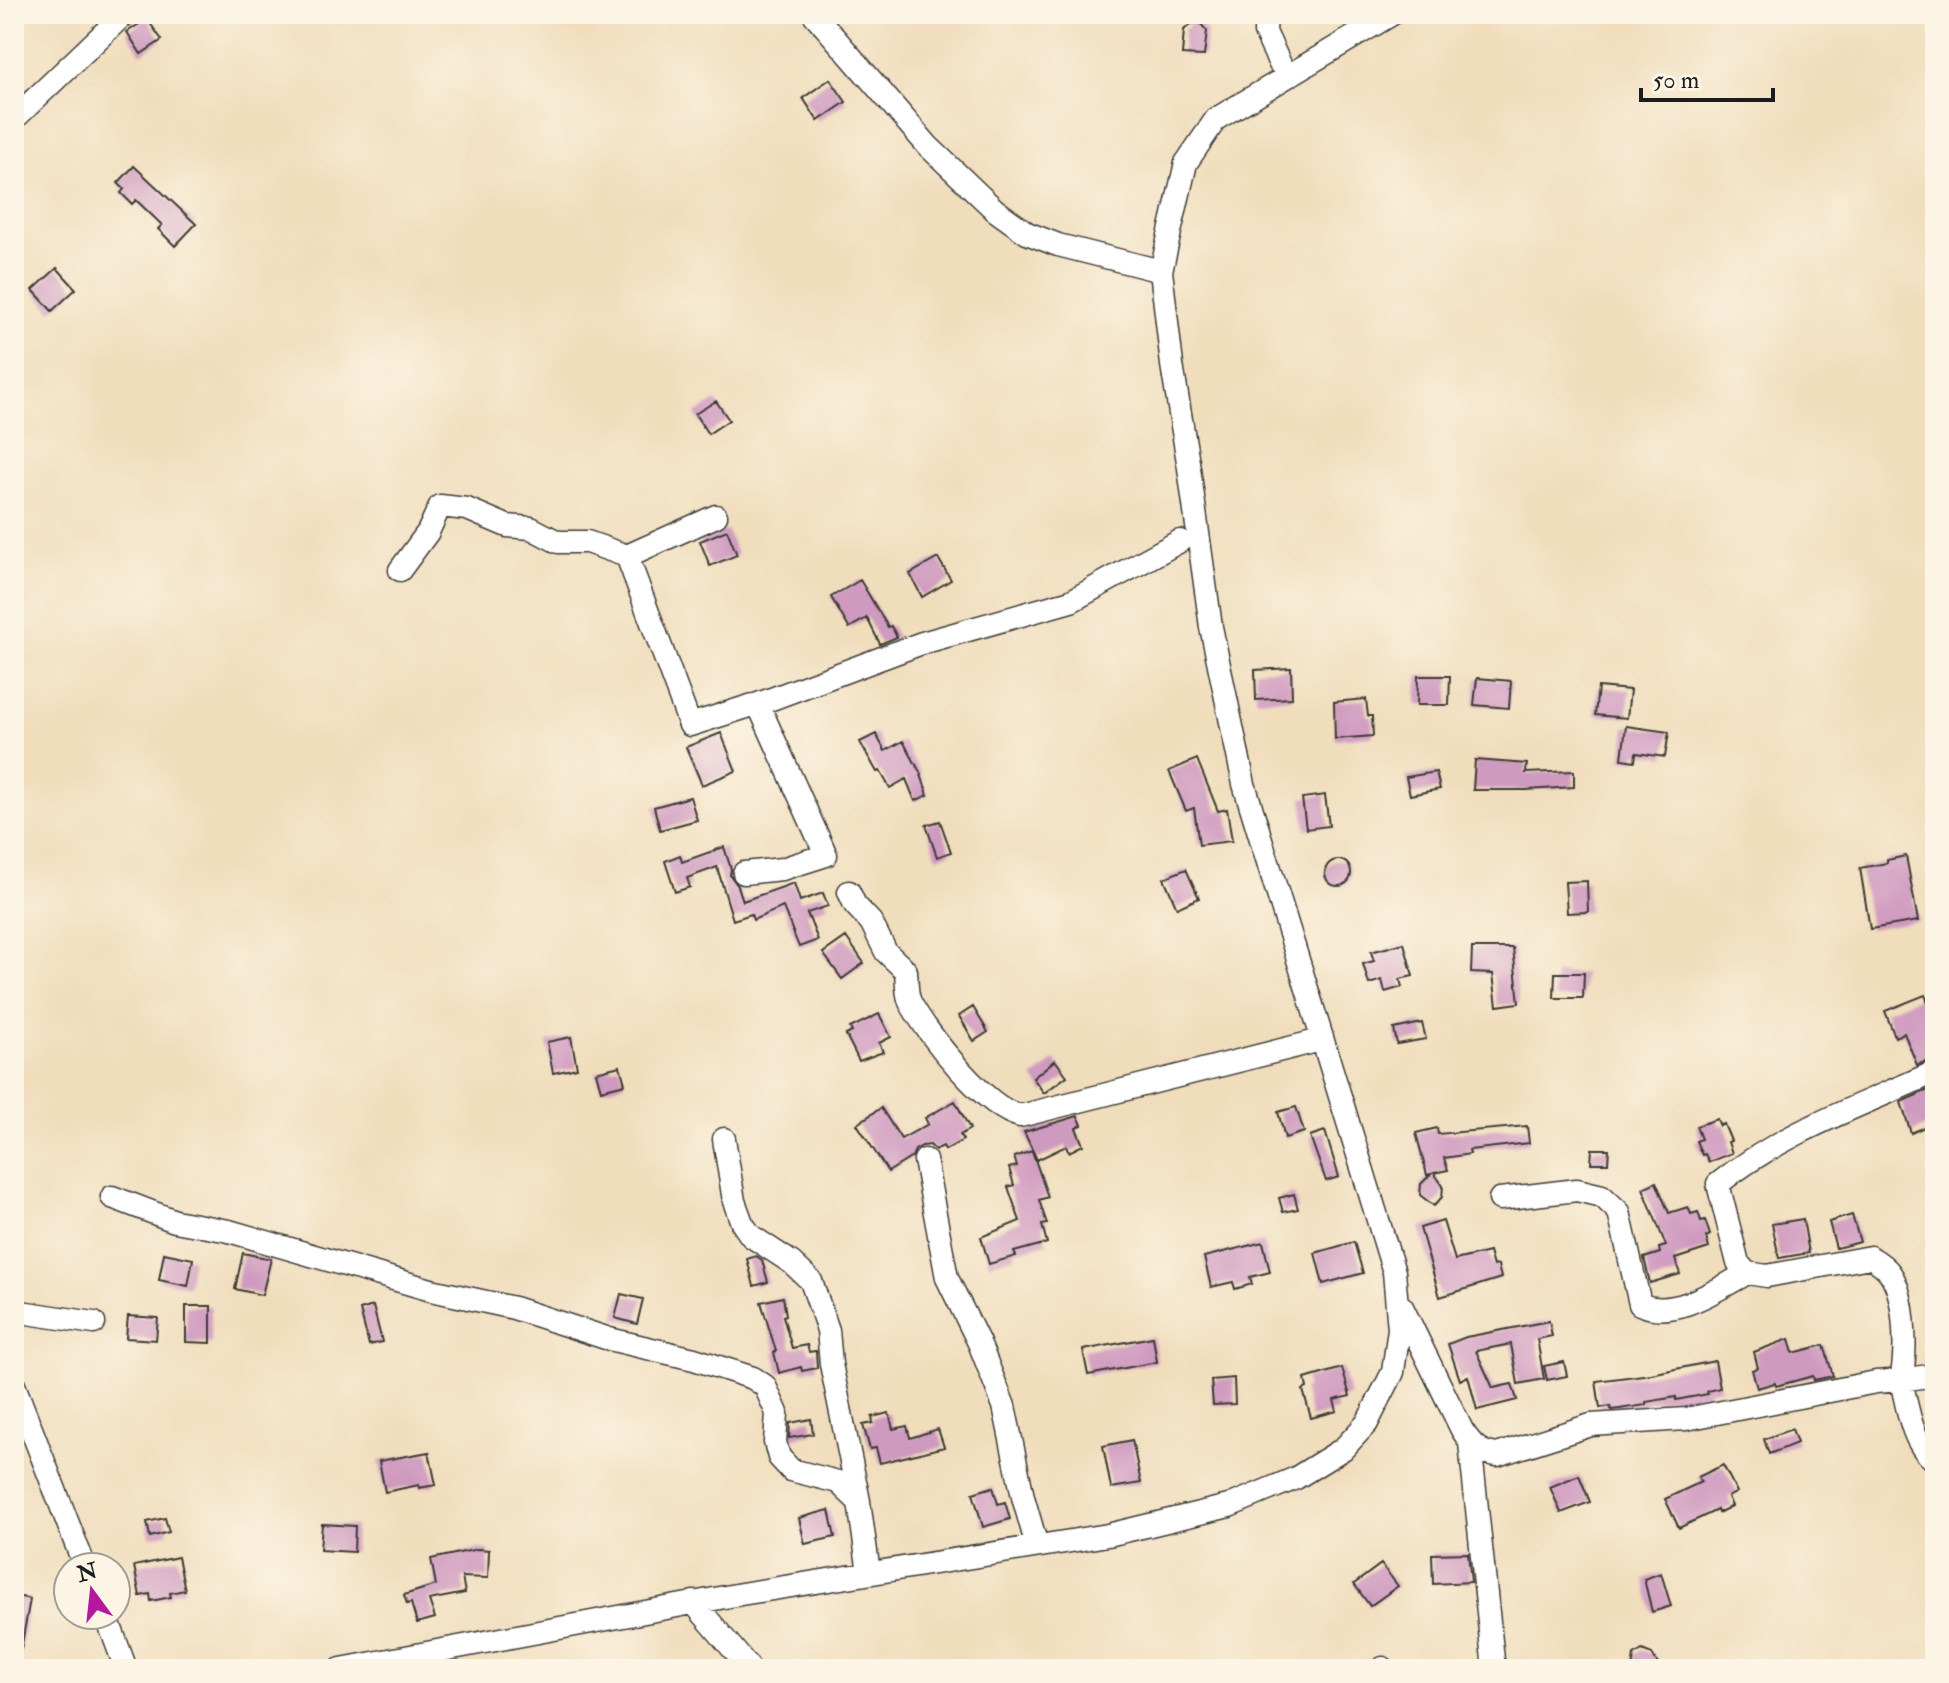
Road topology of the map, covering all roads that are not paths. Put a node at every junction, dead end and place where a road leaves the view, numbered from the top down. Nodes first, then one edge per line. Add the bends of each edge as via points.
1 (124, 14) edge
2 (814, 14) edge
3 (1266, 14) edge
4 (1392, 14) edge
5 (1280, 64) dead end
6 (14, 119) edge
7 (1161, 271) junction
8 (1180, 541) dead end
9 (400, 570) dead end
10 (753, 705) dead end
11 (744, 873) dead end
12 (849, 892) dead end
13 (1321, 1040) junction
14 (1935, 1072) edge
15 (724, 1139) dead end
16 (925, 1160) dead end
17 (112, 1197) dead end
18 (1500, 1199) dead end
19 (1747, 1273) junction
20 (1396, 1295) junction
21 (14, 1311) edge
22 (94, 1323) dead end
23 (1935, 1375) edge
24 (1901, 1380) junction
25 (14, 1385) edge
26 (1470, 1443) junction
27 (1935, 1460) edge
28 (859, 1502) junction
29 (1037, 1546) junction
30 (79, 1551) edge
31 (869, 1573) junction
32 (693, 1602) junction
33 (112, 1631) edge
34 (126, 1669) edge
35 (341, 1669) edge
36 (750, 1669) edge
37 (1494, 1669) edge

1 - 6 street
2 - 7 street via 928,146 995,210 1027,233 1058,245
3 - 5 street via 1265,32
4 - 7 street via 1216,119 1186,163
7 - 13 street via 1223,687 1244,784
8 - 11 street via 1071,601 922,643 758,704 826,855 782,869
9 - 10 street via 440,506 531,528 558,542 587,542 627,556 690,725
12 - 13 street via 886,952 906,971 908,998 927,1027 983,1094 1006,1113 1020,1116
13 - 20 street via 1394,1272
14 - 19 street via 1785,1141 1718,1184 1738,1263
15 - 28 street via 742,1223 751,1236 811,1281 828,1330
16 - 29 street via 947,1278 1004,1406
17 - 28 street via 175,1221 514,1308 753,1378 765,1386 777,1413 779,1457 791,1470 838,1482
18 - 19 street via 1577,1190 1602,1196 1619,1212 1640,1304 1652,1310 1707,1294
19 - 24 street via 1767,1276 1859,1257 1880,1263 1890,1272 1902,1312
20 - 26 street
20 - 29 street via 1399,1329 1393,1372 1367,1423 1343,1449 1296,1478 1229,1506
21 - 22 street
23 - 24 street
24 - 26 street via 1686,1419 1591,1425 1497,1455 1484,1454
24 - 27 street via 1921,1444
25 - 30 street
26 - 37 street
28 - 31 street
29 - 31 street
31 - 32 street
32 - 35 street
32 - 36 street
33 - 34 street

